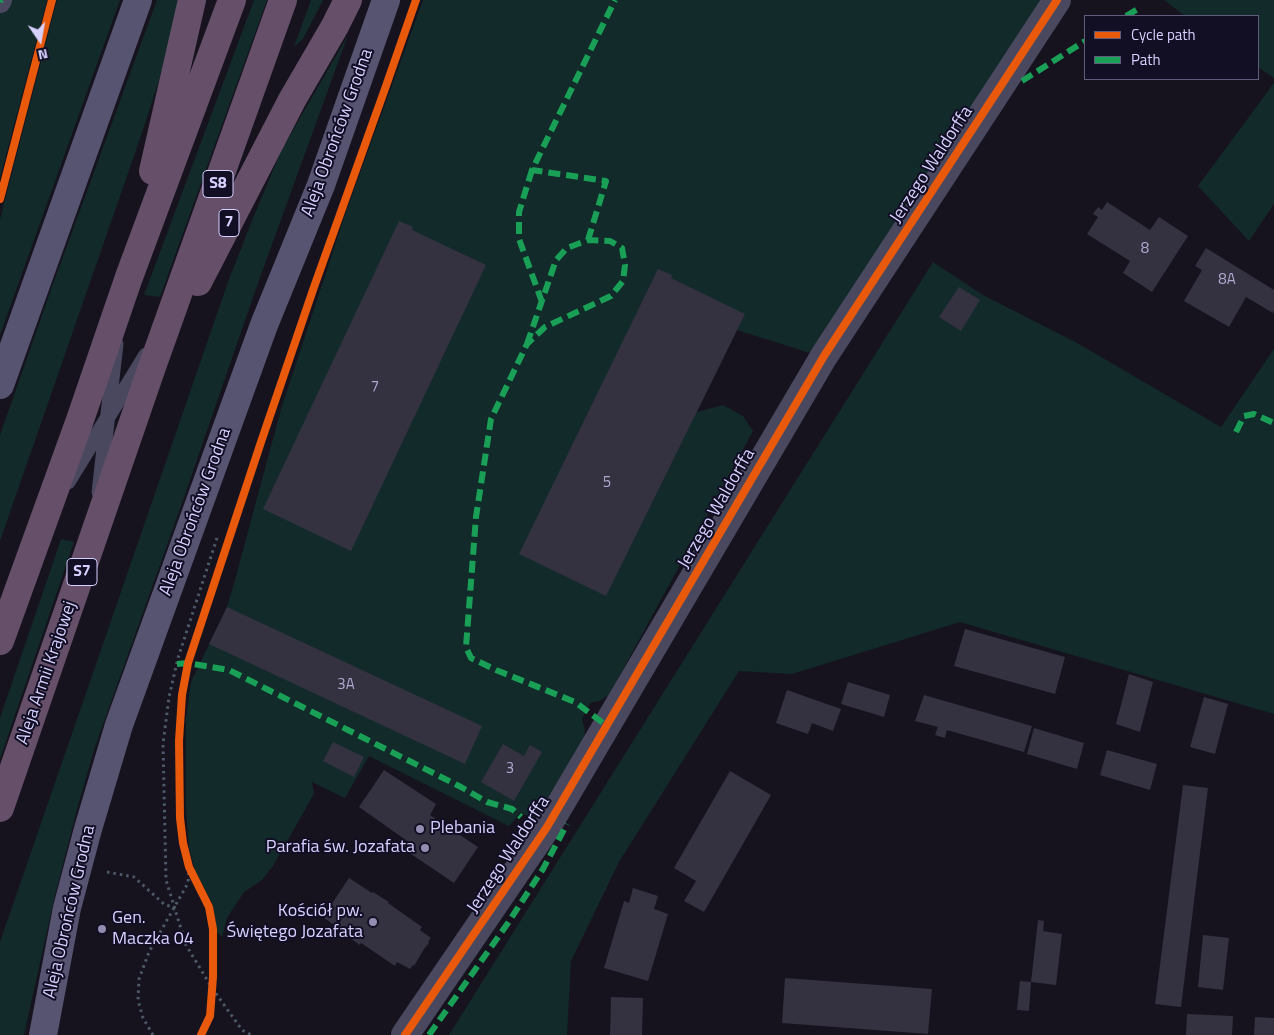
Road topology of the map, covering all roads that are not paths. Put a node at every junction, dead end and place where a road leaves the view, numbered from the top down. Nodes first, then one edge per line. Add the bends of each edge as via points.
1 (138, 0) edge
2 (192, 0) edge
3 (232, 0) edge
4 (283, 0) edge
5 (348, 0) edge
6 (386, 0) edge
7 (1057, 0) edge
8 (125, 288) junction
9 (171, 316) junction
10 (152, 367) junction
11 (0, 385) edge
12 (108, 418) junction
13 (42, 525) junction
14 (94, 538) junction
15 (0, 641) edge
16 (0, 808) edge
17 (42, 1035) edge
18 (405, 1035) edge

1 - 11 main road
2 - 8 highway
3 - 8 highway
4 - 9 highway, S8
5 - 10 highway, 7
6 - 17 main road, Aleja Obrońców Grodna via 321,185 264,325 119,725 67,908
7 - 18 street, Jerzego Waldorffa via 824,356 547,827
8 - 12 lane
8 - 13 highway
9 - 10 highway, S8
9 - 12 lane
10 - 14 highway, Aleja Armii Krajowej / S7
12 - 13 lane
12 - 14 lane
13 - 15 highway
14 - 16 highway, Aleja Armii Krajowej / S7

